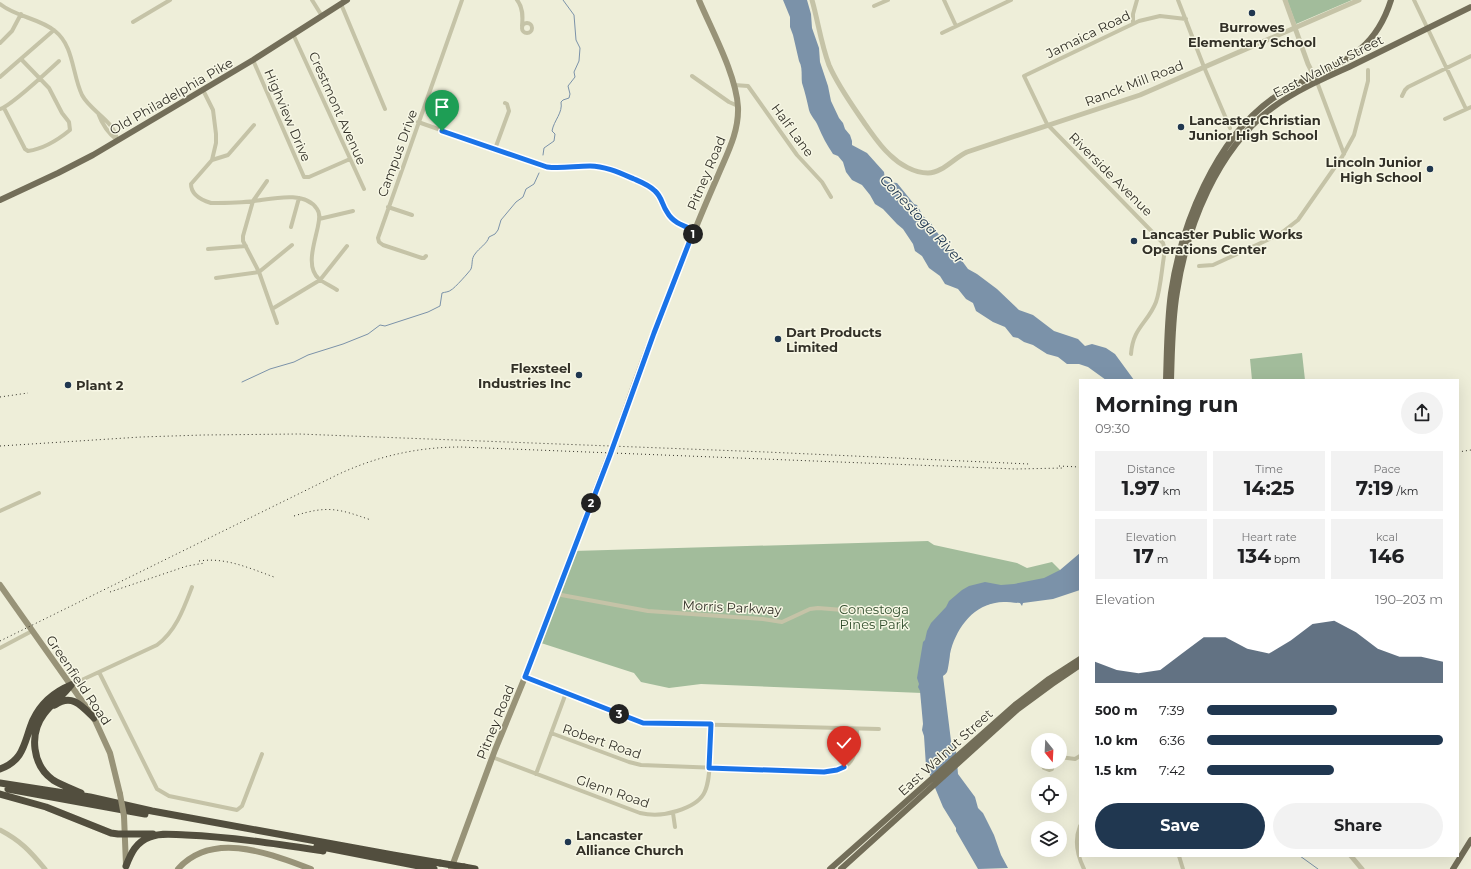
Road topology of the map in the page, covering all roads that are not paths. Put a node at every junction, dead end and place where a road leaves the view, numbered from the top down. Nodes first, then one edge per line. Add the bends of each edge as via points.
1 (170, 0) edge
2 (312, 0) edge
3 (347, 0) edge
4 (462, 0) edge
5 (517, 0) edge
6 (698, 0) edge
7 (812, 0) edge
8 (888, 0) edge
9 (944, 0) edge
10 (1011, 0) edge
11 (1137, 0) edge
12 (1178, 0) edge
13 (1285, 0) edge
14 (1359, 0) edge
15 (1391, 0) edge
16 (1414, 0) edge
17 (0, 4) edge
18 (340, 4) junction
19 (874, 6) dead end
20 (1471, 7) edge
21 (21, 14) junction
22 (322, 16) junction
23 (1186, 19) junction
24 (132, 22) dead end
25 (1133, 24) junction
26 (522, 26) dead end
27 (956, 26) junction
28 (1295, 27) junction
29 (1427, 28) junction
30 (54, 30) junction
31 (942, 33) dead end
32 (293, 34) junction
33 (0, 43) edge
34 (1471, 56) edge
35 (22, 59) junction
36 (253, 60) junction
37 (59, 61) dead end
38 (1204, 68) junction
39 (1446, 68) junction
40 (1368, 70) dead end
41 (692, 76) dead end
42 (1024, 76) joint
43 (1313, 76) junction
44 (0, 77) edge
45 (39, 78) junction
46 (1317, 82) junction
47 (734, 85) junction
48 (203, 90) junction
49 (1402, 96) dead end
50 (505, 103) dead end
51 (738, 106) junction
52 (1471, 107) edge
53 (2, 108) edge
54 (385, 109) dead end
55 (1466, 109) junction
56 (1445, 119) dead end
57 (418, 122) junction
58 (254, 125) dead end
59 (1049, 126) junction
60 (1230, 128) dead end
61 (117, 140) junction
62 (495, 149) junction
63 (1344, 154) junction
64 (350, 159) junction
65 (212, 160) junction
66 (267, 181) dead end
67 (364, 189) dead end
68 (831, 197) dead end
69 (299, 198) junction
70 (0, 200) edge
71 (253, 201) junction
72 (388, 207) junction
73 (353, 211) dead end
74 (412, 215) dead end
75 (319, 218) junction
76 (291, 227) dead end
77 (694, 230) junction
78 (292, 245) dead end
79 (246, 246) junction
80 (346, 246) dead end
81 (208, 249) dead end
82 (426, 256) dead end
83 (1199, 266) dead end
84 (259, 272) junction
85 (216, 278) dead end
86 (320, 280) junction
87 (337, 290) dead end
88 (272, 309) junction
89 (276, 323) dead end
90 (1131, 354) dead end
91 (1166, 379) edge
92 (1171, 379) edge
93 (39, 493) dead end
94 (0, 511) edge
95 (0, 585) edge
96 (192, 587) dead end
97 (556, 594) junction
98 (897, 626) dead end
99 (32, 631) junction
100 (0, 648) edge
101 (1079, 660) edge
102 (1079, 666) edge
103 (99, 672) junction
104 (525, 677) junction
105 (71, 685) junction
106 (566, 693) junction
107 (42, 716) junction
108 (94, 718) junction
109 (711, 724) junction
110 (994, 727) junction
111 (857, 729) junction
112 (879, 730) dead end
113 (551, 733) junction
114 (262, 754) dead end
115 (492, 757) junction
116 (1079, 757) edge
117 (1067, 758) edge
118 (709, 768) junction
119 (0, 769) edge
120 (536, 774) junction
121 (0, 783) edge
122 (0, 787) edge
123 (0, 794) edge
124 (90, 797) junction
125 (672, 813) junction
126 (884, 825) junction
127 (675, 827) dead end
128 (1079, 829) edge
129 (0, 830) edge
130 (125, 834) junction
131 (159, 834) junction
132 (1471, 840) edge
133 (1179, 857) edge
134 (1352, 857) edge
135 (400, 862) junction
136 (302, 867) edge
137 (126, 868) edge
138 (45, 869) edge
139 (178, 869) edge
140 (311, 869) edge
141 (434, 869) edge
142 (451, 869) edge
143 (475, 869) edge
144 (830, 869) edge
145 (841, 869) edge
146 (1084, 869) edge
147 (1183, 869) edge
148 (1362, 869) edge
149 (1454, 869) edge

1 - 24 street
2 - 22 street
3 - 18 main road, Old Philadelphia Pike
4 - 57 street, Campus Drive
5 - 26 street via 522,11
6 - 47 main road, Pitney Road
7 - 59 street, Ranck Mill Road via 827,58 843,90 884,150 914,170 937,172 967,152
8 - 19 street
9 - 27 street
10 - 27 street
11 - 25 street
12 - 23 street
13 - 28 street
14 - 28 street, Ranck Mill Road
15 - 43 main road, East Walnut Street via 1380,26 1361,49 1344,61
16 - 29 street
17 - 21 street
18 - 22 main road, Old Philadelphia Pike
18 - 54 street
20 - 29 main road, East Walnut Street
21 - 30 street
21 - 33 street via 12,31
22 - 32 main road, Old Philadelphia Pike
23 - 25 street, Jamaica Road via 1160,16 1145,18
23 - 38 street
25 - 42 street, Jamaica Road
27 - 31 street
28 - 38 street, Ranck Mill Road
28 - 43 street
29 - 39 street
29 - 46 main road, East Walnut Street
30 - 35 street
30 - 61 street via 65,42 82,94 116,132
32 - 36 main road, Old Philadelphia Pike
32 - 64 street, Crestmont Avenue
34 - 39 street
35 - 44 street
35 - 45 street
36 - 48 main road, Old Philadelphia Pike
36 - 64 street, Highview Drive via 303,175 306,177
37 - 45 street
38 - 59 street, Ranck Mill Road via 1140,96
38 - 60 street
39 - 49 street via 1408,87
39 - 55 street
40 - 63 street via 1368,81 1356,128
41 - 51 street
42 - 59 street, Riverside Avenue
43 - 46 street
43 - 91 main road, East Walnut Street via 1280,94 1253,115 1230,143 1206,183 1189,223 1174,278 1168,320
45 - 53 street
45 - 53 street via 49,88 69,122 70,130 65,135 28,151
46 - 63 street
46 - 92 main road, East Walnut Street via 1284,100 1254,124 1234,146 1211,185 1192,231 1179,279 1173,320
47 - 51 main road, Pitney Road
47 - 68 street, Half Lane via 748,86 797,155 822,182
48 - 61 main road, Old Philadelphia Pike
48 - 65 street via 210,102 214,118 216,139
50 - 62 street via 509,111
51 - 77 main road, Pitney Road via 733,138
52 - 55 street
55 - 56 street
57 - 62 street
57 - 72 street, Campus Drive
58 - 65 street via 228,155
59 - 90 street, Riverside Avenue via 1163,243 1165,250 1157,299 1134,337
61 - 70 main road, Old Philadelphia Pike via 73,166
62 - 77 street via 547,167 590,166 609,169 646,184 661,198 666,212 672,219
63 - 83 street via 1303,214 1286,230 1213,265
64 - 67 street, Crestmont Avenue
65 - 71 street via 191,184 195,195 211,203
66 - 71 street
69 - 71 street via 282,197
69 - 75 street via 313,204
69 - 76 street
71 - 79 street via 243,232
72 - 74 street
72 - 82 street, Campus Drive via 379,242 422,258
73 - 75 street
75 - 86 street via 312,264 313,272
77 - 97 main road, Pitney Road, bridge
78 - 84 street
79 - 81 street
79 - 84 street
80 - 86 street
84 - 85 street
84 - 88 street
86 - 87 street
86 - 88 street
88 - 89 street
93 - 94 street
95 - 99 main road, Greenfield Road
96 - 103 street via 176,625 166,639
97 - 98 street, Morris Parkway via 648,611 777,622 787,621 805,610 814,608 868,612 892,615 897,620
97 - 104 main road, Pitney Road
99 - 100 street
99 - 105 main road, Greenfield Road
101 - 110 main road, East Walnut Street via 1036,688
102 - 110 main road, East Walnut Street
103 - 105 street
103 - 114 street via 157,789 168,796 237,810 242,806
104 - 106 street
104 - 115 main road, Pitney Road
105 - 107 highway
105 - 108 main road, Greenfield Road
105 - 119 highway via 51,696 34,719 20,755 11,764
106 - 109 street via 643,723
106 - 113 street
107 - 108 highway via 56,704 67,700 80,704
107 - 124 highway via 34,743 39,764 53,780
108 - 130 main road, Greenfield Road, bridge via 110,753 120,794
109 - 111 street
109 - 118 street, Glenn Road
110 - 126 main road, East Walnut Street
111 - 112 street
111 - 118 street, Robert Road via 854,758 837,770 820,772
113 - 118 street, Robert Road via 634,764
113 - 120 street
115 - 120 street, Glenn Road
115 - 142 main road, Pitney Road
116 - 117 street
118 - 125 street, Glenn Road via 708,784 702,796 691,806
120 - 125 street, Glenn Road via 647,815
121 - 124 highway
122 - 135 highway
123 - 130 highway via 112,833
124 - 143 highway, bridge via 152,811
125 - 127 street
126 - 144 main road, East Walnut Street
126 - 145 main road, East Walnut Street
128 - 146 street via 1076,845
129 - 138 street via 26,847
130 - 131 highway
130 - 137 main road, Greenfield Road
131 - 135 highway via 252,840
131 - 137 highway via 138,845 131,853
132 - 149 main road
133 - 147 street
134 - 148 street
135 - 141 highway
136 - 139 main road via 239,848 220,848 200,852
136 - 140 main road

